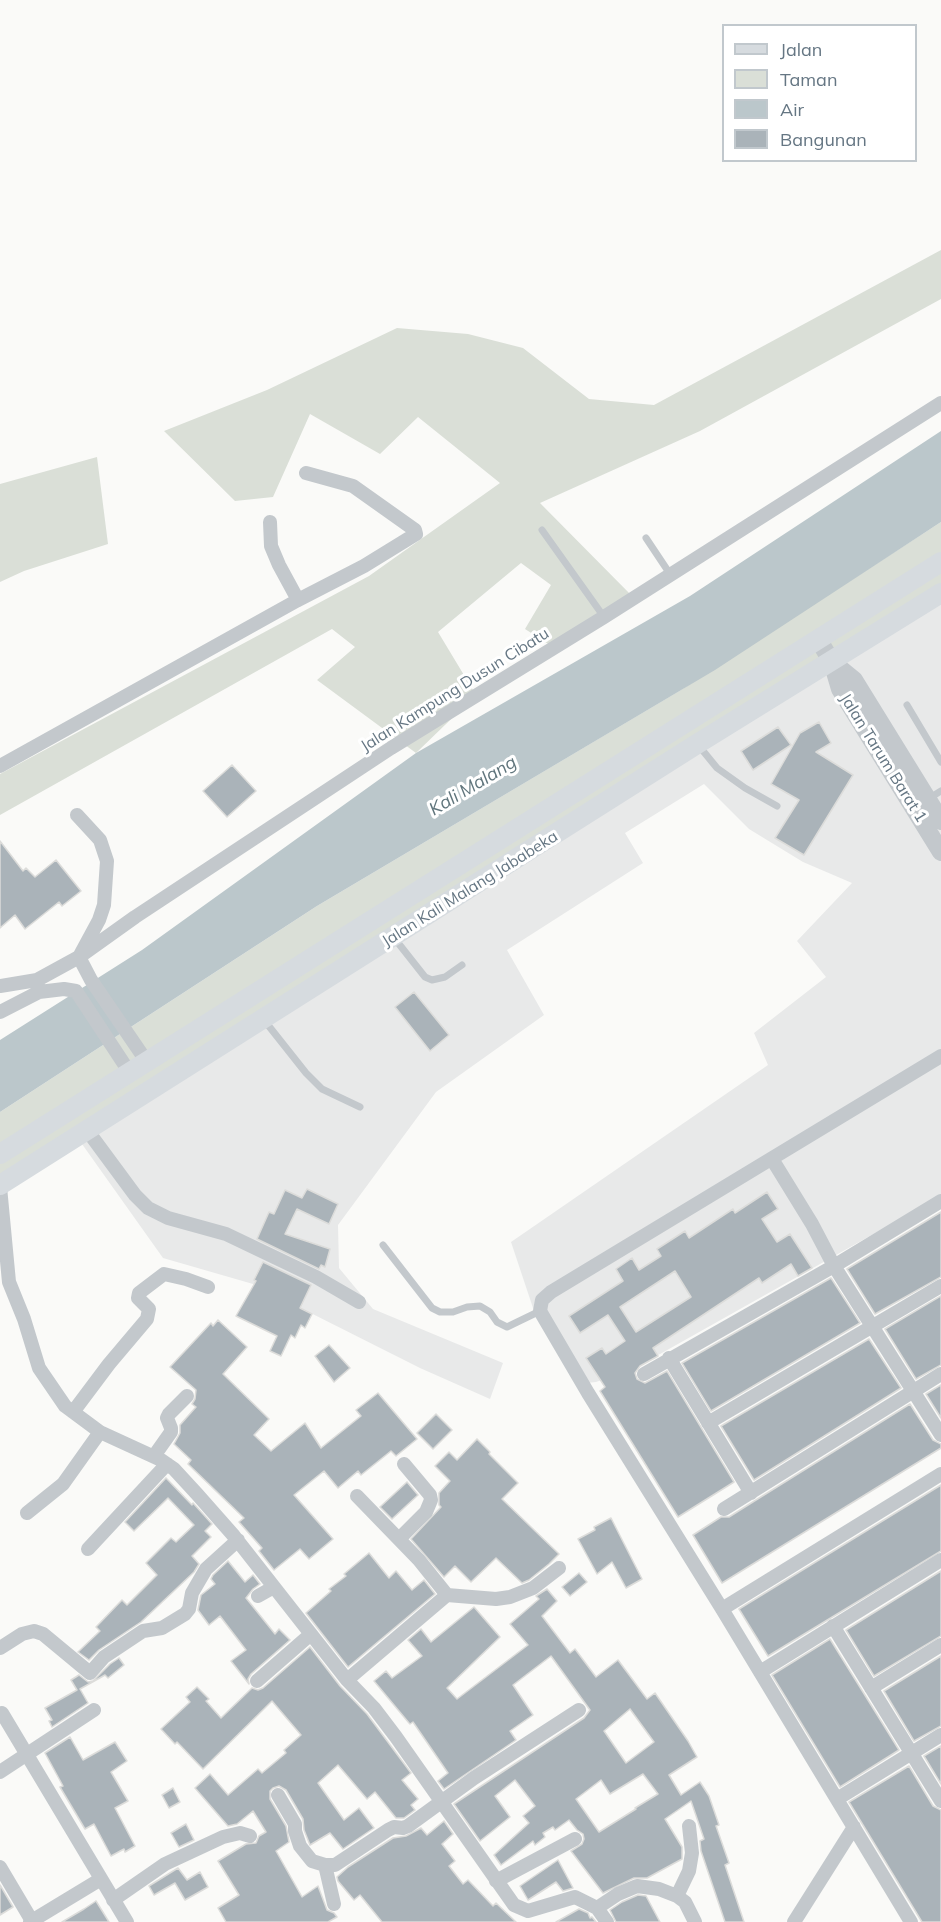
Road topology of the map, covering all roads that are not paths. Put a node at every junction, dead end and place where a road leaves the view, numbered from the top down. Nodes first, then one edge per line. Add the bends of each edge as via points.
1 (941, 403) edge
2 (306, 473) dead end
3 (270, 522) dead end
4 (542, 530) dead end
5 (646, 538) dead end
6 (941, 562) edge
7 (670, 574) junction
8 (941, 593) edge
9 (297, 600) junction
10 (604, 617) junction
11 (818, 639) junction
12 (832, 662) junction
13 (907, 705) dead end
14 (697, 744) junction
15 (941, 762) edge
16 (0, 766) edge
17 (934, 795) edge
18 (777, 806) dead end
19 (77, 815) dead end
20 (941, 821) edge
21 (941, 852) edge
22 (394, 938) junction
23 (79, 957) junction
24 (462, 964) dead end
25 (0, 986) edge
26 (38, 986) junction
27 (0, 1012) edge
28 (263, 1020) junction
29 (941, 1056) edge
30 (138, 1061) junction
31 (360, 1107) dead end
32 (87, 1130) junction
33 (0, 1154) edge
34 (772, 1159) junction
35 (0, 1186) edge
36 (941, 1201) edge
37 (383, 1245) dead end
38 (834, 1266) junction
39 (4, 1286) edge
40 (941, 1286) edge
41 (208, 1287) dead end
42 (359, 1302) dead end
43 (540, 1311) junction
44 (874, 1327) junction
45 (669, 1358) junction
46 (644, 1374) dead end
47 (941, 1374) edge
48 (914, 1390) junction
49 (187, 1396) dead end
50 (74, 1412) junction
51 (708, 1423) junction
52 (100, 1432) junction
53 (941, 1434) edge
54 (153, 1455) junction
55 (167, 1464) junction
56 (404, 1464) dead end
57 (941, 1474) edge
58 (751, 1492) junction
59 (357, 1496) dead end
60 (724, 1509) dead end
61 (27, 1513) dead end
62 (399, 1539) junction
63 (238, 1540) junction
64 (88, 1549) dead end
65 (941, 1560) edge
66 (559, 1568) dead end
67 (274, 1587) junction
68 (447, 1595) junction
69 (258, 1596) dead end
70 (722, 1609) junction
71 (832, 1626) junction
72 (311, 1634) junction
73 (941, 1645) edge
74 (0, 1648) edge
75 (760, 1672) junction
76 (347, 1680) junction
77 (256, 1681) dead end
78 (871, 1689) junction
79 (94, 1710) dead end
80 (579, 1710) dead end
81 (2, 1713) dead end
82 (941, 1735) edge
83 (911, 1753) junction
84 (26, 1755) junction
85 (0, 1772) edge
86 (278, 1795) dead end
87 (837, 1799) junction
88 (440, 1802) junction
89 (941, 1802) edge
90 (690, 1826) dead end
91 (854, 1827) junction
92 (250, 1836) dead end
93 (575, 1839) dead end
94 (325, 1865) junction
95 (0, 1867) edge
96 (101, 1879) junction
97 (496, 1881) junction
98 (677, 1896) junction
99 (113, 1900) junction
100 (334, 1904) dead end
101 (597, 1908) junction
102 (31, 1921) edge
103 (127, 1922) edge
104 (607, 1922) edge
105 (695, 1922) edge
106 (794, 1922) edge
107 (911, 1922) edge

1 - 7 street, Jalan Kampung Dusun Cibatu
2 - 9 street via 353,486 416,534
3 - 9 street via 271,546
4 - 10 lane
5 - 7 lane
6 - 11 main road, Jalan Kali Malang Jababeka
7 - 10 street, Jalan Kampung Dusun Cibatu
8 - 12 main road, Jalan Kali Malang Jababeka
9 - 16 street
10 - 23 street, Jalan Kampung Dusun Cibatu via 391,748
11 - 12 street, Jalan Tarum Barat 1
11 - 30 main road, Jalan Kali Malang Jababeka
12 - 14 main road, Jalan Kali Malang Jababeka
12 - 17 street, Jalan Tarum Barat 1 via 854,680
12 - 21 street, Jalan Tarum Barat 1 via 840,689
13 - 15 lane
14 - 18 lane via 717,768
14 - 22 main road, Jalan Kali Malang Jababeka
17 - 20 street, Jalan Tarum Barat 1
19 - 23 street via 100,840 107,861 104,905
22 - 24 lane via 425,977 432,980 445,977
22 - 28 main road, Jalan Kali Malang Jababeka
23 - 26 street, Jalan Kampung Dusun Cibatu
23 - 30 street
25 - 26 street
26 - 27 street, Jalan Kampung Dusun Cibatu
26 - 30 street via 76,991 114,1049
28 - 31 lane via 322,1089
28 - 32 main road, Jalan Kali Malang Jababeka
29 - 34 street
30 - 33 main road, Jalan Kali Malang Jababeka
32 - 35 main road, Jalan Kali Malang Jababeka
32 - 42 street via 148,1208 168,1218 226,1234
34 - 38 street
34 - 43 street via 551,1292 542,1300
35 - 39 street
36 - 38 street
37 - 43 lane via 432,1308 440,1312 480,1306 507,1327
38 - 44 street
38 - 45 street
39 - 50 street via 24,1319 39,1368 65,1406
40 - 44 street
41 - 50 street via 164,1274 139,1293 138,1298 148,1309 147,1319
43 - 70 street
44 - 48 street
44 - 51 street
45 - 46 street
45 - 51 street
47 - 48 street
48 - 53 street
48 - 58 street
49 - 54 street via 169,1414 171,1432
50 - 52 street
51 - 58 street
52 - 54 street
52 - 61 street via 63,1484
54 - 55 street
55 - 63 street
55 - 64 street
56 - 62 street via 431,1500 426,1512
57 - 70 street
58 - 60 street
59 - 62 street
62 - 68 street
63 - 67 street
63 - 74 street via 207,1569 185,1614 162,1628 143,1631 104,1657 90,1673 34,1631
65 - 71 street
66 - 68 street via 533,1588 510,1597
67 - 69 street
67 - 72 street
68 - 76 street
70 - 75 street
71 - 75 street
71 - 78 street
72 - 76 street
72 - 77 street
73 - 78 street
75 - 87 street
76 - 88 street via 374,1708
78 - 83 street
79 - 84 street
80 - 88 street
81 - 84 street
82 - 83 street
83 - 87 street
83 - 89 street
84 - 85 street
84 - 96 street
86 - 94 street via 295,1824 300,1846 312,1861
87 - 91 street
88 - 94 street via 408,1826 394,1827 334,1865
88 - 97 street
90 - 98 street via 689,1871
91 - 106 street
91 - 107 street
92 - 99 street via 240,1833 223,1837 165,1864
93 - 97 street
94 - 100 street
95 - 102 street
96 - 99 street
96 - 102 street
97 - 101 street via 514,1905 528,1911 575,1897
98 - 101 street via 659,1888 637,1886
98 - 105 street via 685,1902
99 - 103 street
101 - 104 street

